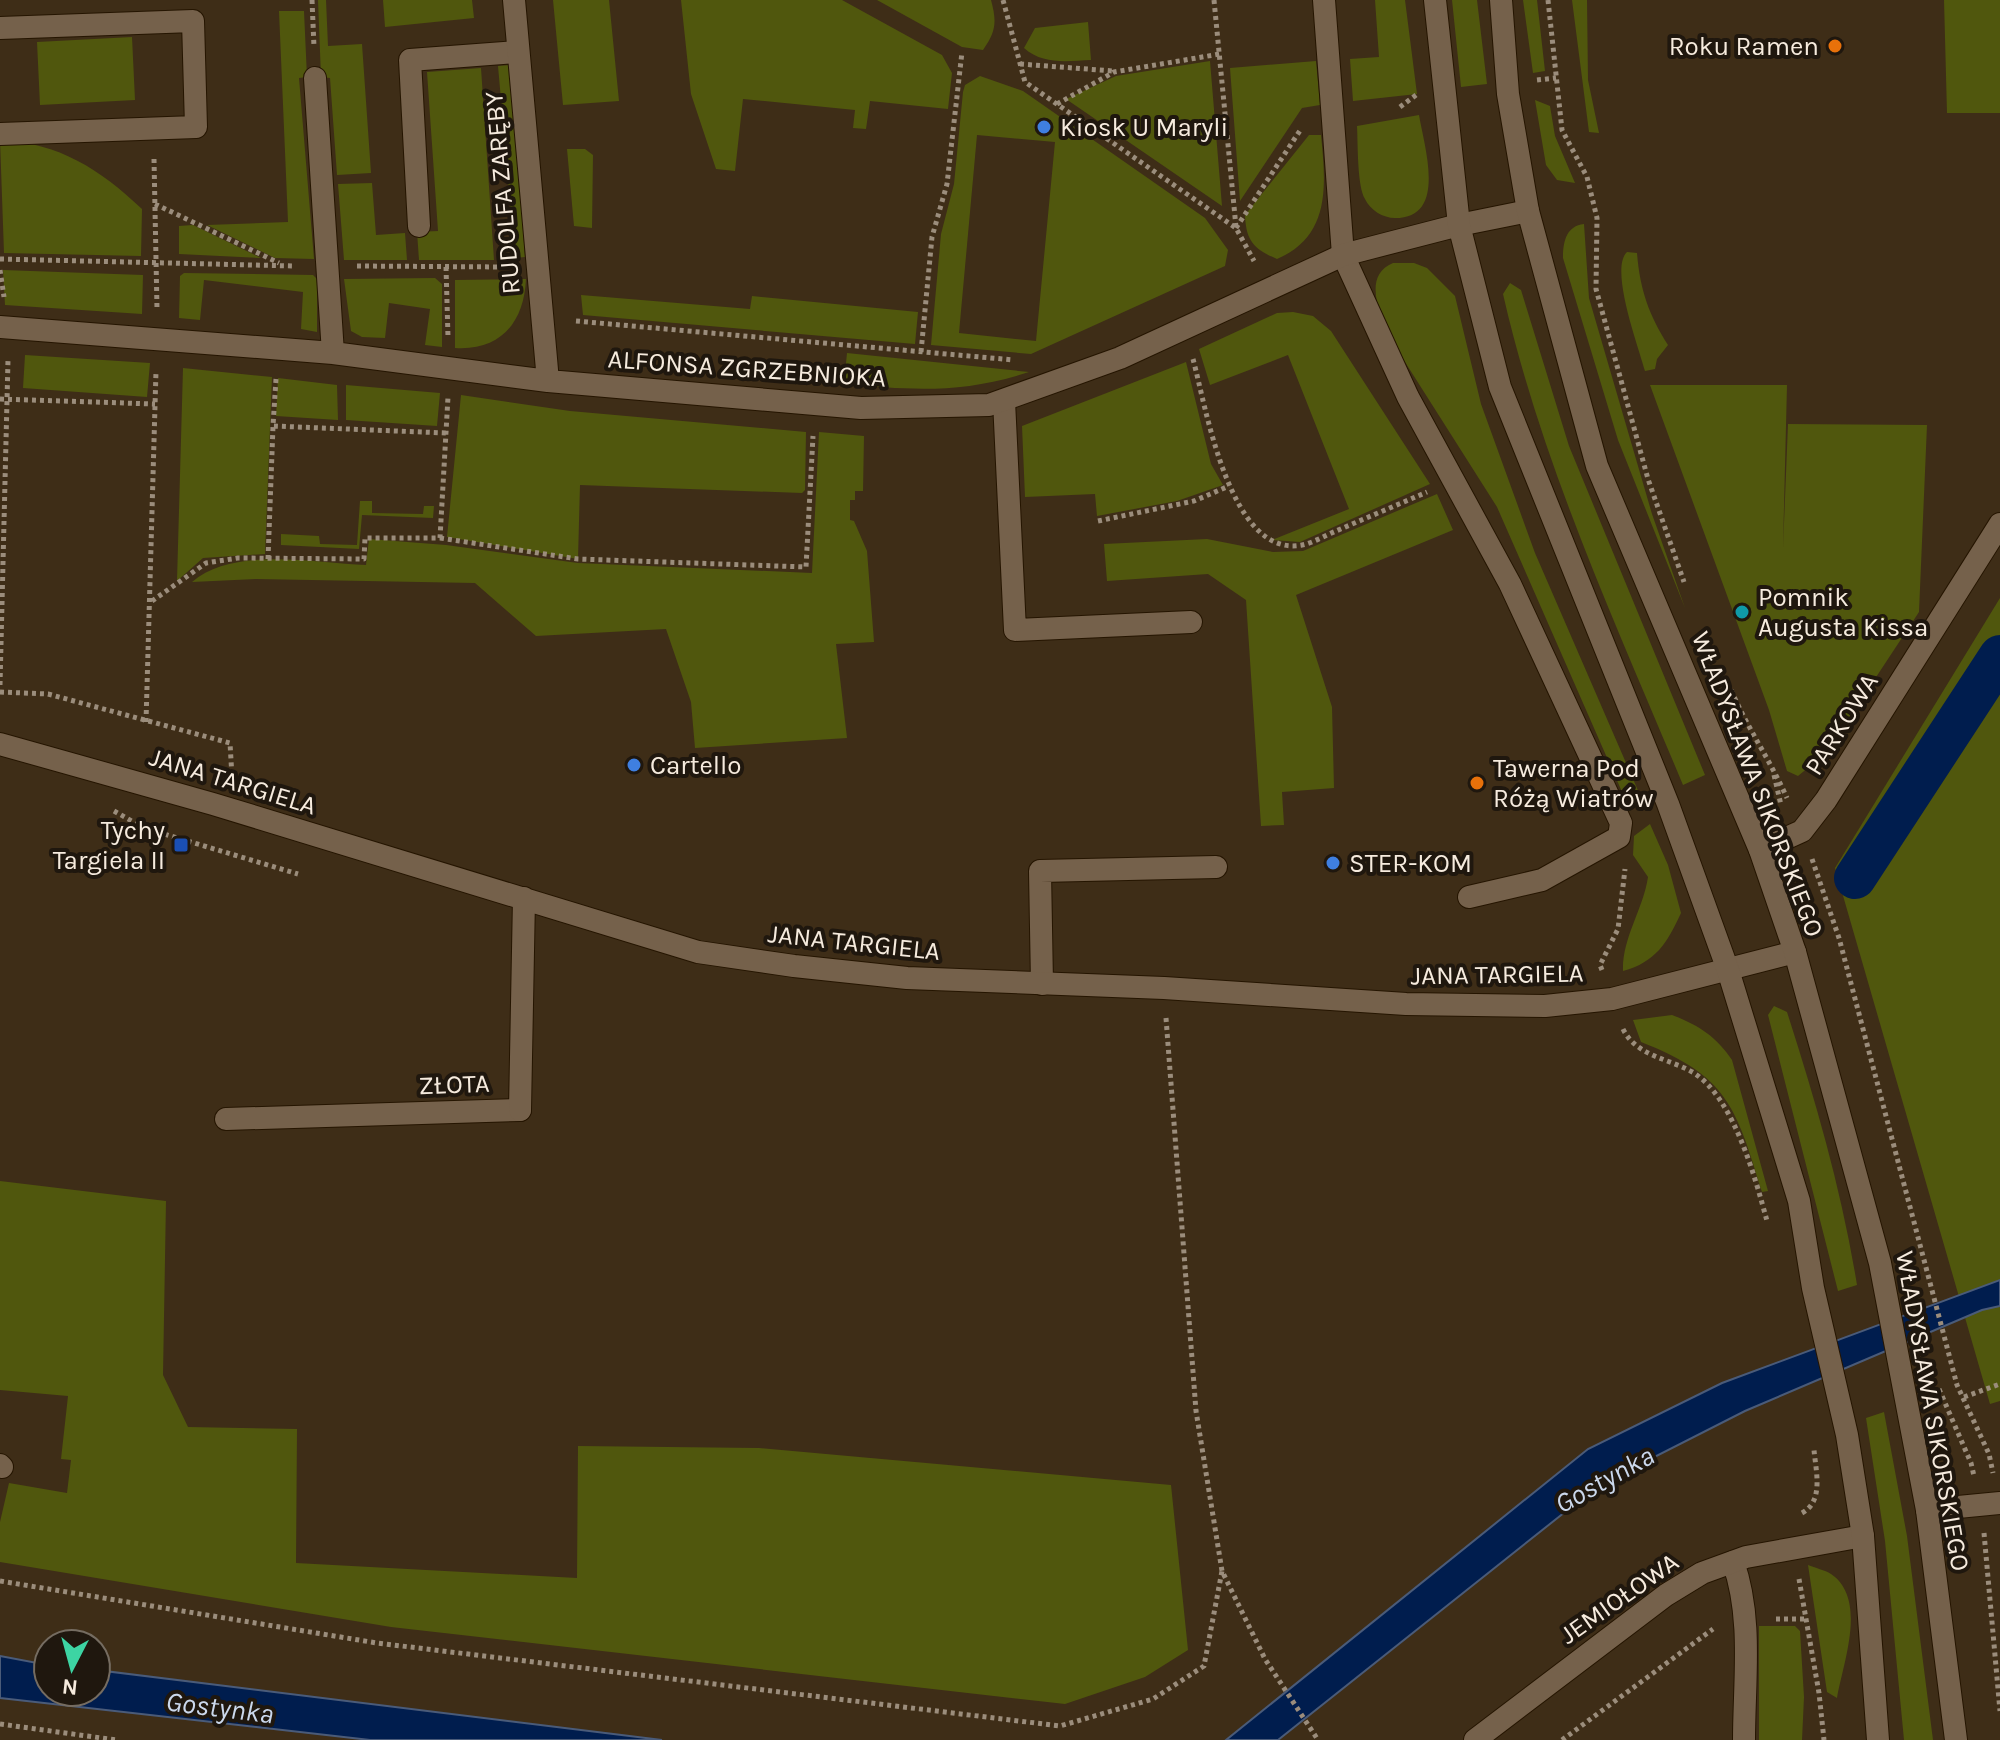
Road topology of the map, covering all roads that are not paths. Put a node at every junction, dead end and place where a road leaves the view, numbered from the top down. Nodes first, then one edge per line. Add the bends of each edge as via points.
1 (514, 0) edge
2 (1324, 0) edge
3 (1435, 0) edge
4 (1501, 0) edge
5 (0, 28) edge
6 (517, 52) junction
7 (315, 78) road end
8 (0, 134) edge
9 (1528, 211) junction
10 (1459, 225) junction
11 (419, 226) dead end
12 (1343, 255) junction
13 (3, 316) edge
14 (333, 353) junction
15 (548, 381) junction
16 (1004, 401) junction
17 (2000, 524) edge
18 (1191, 622) dead end
19 (0, 744) edge
20 (1760, 850) junction
21 (1216, 867) dead end
22 (1469, 897) dead end
23 (524, 898) junction
24 (1795, 952) junction
25 (1728, 970) junction
26 (1042, 984) junction
27 (226, 1119) dead end
28 (1999, 1503) edge
29 (1927, 1510) junction
30 (1863, 1536) junction
31 (1733, 1562) junction
32 (1475, 1740) edge
33 (1744, 1740) edge
34 (1878, 1740) edge
35 (1956, 1740) edge

1 - 6 street, RUDOLFA ZARĘBY
2 - 12 street
3 - 10 street
4 - 9 street, WŁADYSŁAWA SIKORSKIEGO via 1508,94
5 - 8 street via 193,21 196,127
6 - 11 street via 410,60
6 - 15 street, RUDOLFA ZARĘBY
7 - 14 street
9 - 10 street, ALFONSA ZGRZEBNIOKA
9 - 20 street, WŁADYSŁAWA SIKORSKIEGO via 1597,466
10 - 12 street, ALFONSA ZGRZEBNIOKA
10 - 25 street via 1500,387 1668,804
12 - 16 street, ALFONSA ZGRZEBNIOKA via 1120,358
12 - 22 street via 1408,397 1510,584 1621,823 1619,837 1542,880
13 - 14 street, ALFONSA ZGRZEBNIOKA
14 - 15 street, ALFONSA ZGRZEBNIOKA
15 - 16 street, ALFONSA ZGRZEBNIOKA via 861,408
16 - 18 street via 1015,630
17 - 20 street, PARKOWA via 1826,800 1802,831
19 - 23 street, JANA TARGIELA
20 - 24 street, WŁADYSŁAWA SIKORSKIEGO
21 - 26 street via 1040,871
23 - 26 street, JANA TARGIELA via 698,952 907,978
23 - 27 street, ZŁOTA via 520,1110
24 - 25 street, JANA TARGIELA
24 - 29 street, WŁADYSŁAWA SIKORSKIEGO via 1880,1263
25 - 26 street, JANA TARGIELA via 1612,999 1545,1006 1428,1005
25 - 30 street via 1799,1201
28 - 29 street
29 - 35 street, WŁADYSŁAWA SIKORSKIEGO
30 - 31 street, JEMIOŁOWA
30 - 34 street
31 - 32 street, JEMIOŁOWA via 1666,1595
31 - 33 street via 1745,1619

